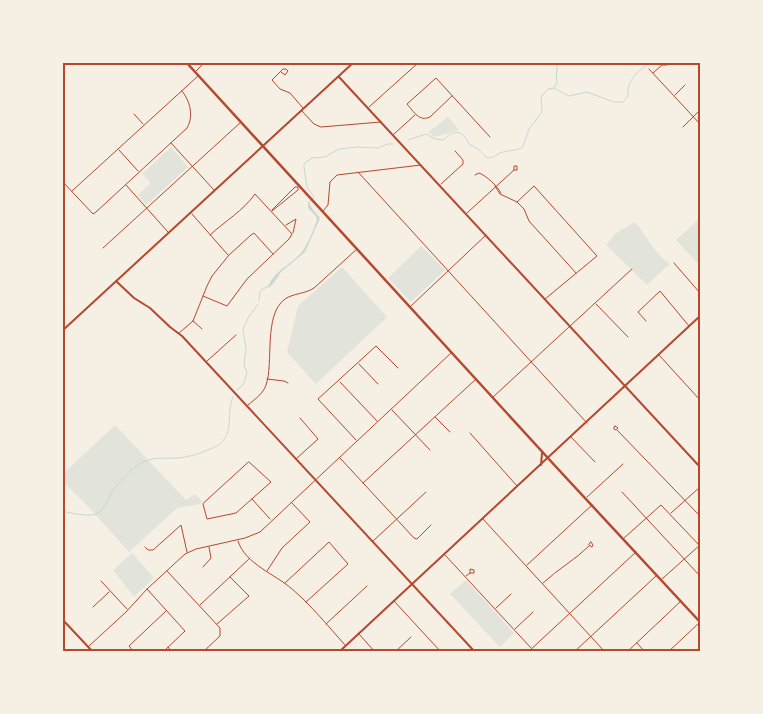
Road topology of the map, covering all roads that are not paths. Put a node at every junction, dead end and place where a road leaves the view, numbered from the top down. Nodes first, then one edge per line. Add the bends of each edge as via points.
1 (186, 62) edge
2 (205, 62) edge
3 (354, 62) edge
4 (418, 63) edge
5 (667, 65) dead end
6 (649, 69) dead end
7 (195, 72) junction
8 (281, 72) dead end
9 (653, 73) junction
10 (198, 76) junction
11 (340, 77) junction
12 (686, 85) dead end
13 (182, 91) junction
14 (452, 96) junction
15 (674, 96) junction
16 (369, 108) junction
17 (303, 110) junction
18 (700, 110) edge
19 (134, 114) dead end
20 (416, 114) junction
21 (694, 116) junction
22 (241, 122) junction
23 (381, 122) junction
24 (144, 124) junction
25 (700, 124) edge
26 (683, 127) dead end
27 (394, 134) junction
28 (490, 137) dead end
29 (171, 144) junction
30 (264, 146) junction
31 (118, 149) junction
32 (455, 151) dead end
33 (421, 165) junction
34 (192, 166) junction
35 (514, 170) dead end
36 (138, 172) junction
37 (358, 172) junction
38 (475, 175) dead end
39 (62, 182) edge
40 (125, 185) junction
41 (440, 185) junction
42 (495, 186) junction
43 (298, 187) junction
44 (71, 191) junction
45 (214, 191) junction
46 (517, 202) junction
47 (147, 208) junction
48 (272, 211) junction
49 (322, 211) junction
50 (191, 212) junction
51 (466, 214) junction
52 (286, 226) junction
53 (168, 233) junction
54 (292, 234) junction
55 (210, 235) junction
56 (486, 235) junction
57 (103, 248) dead end
58 (357, 249) junction
59 (273, 254) junction
60 (229, 255) junction
61 (674, 263) dead end
62 (632, 270) dead end
63 (449, 271) junction
64 (577, 274) junction
65 (116, 281) junction
66 (700, 293) edge
67 (203, 296) junction
68 (545, 299) junction
69 (596, 304) junction
70 (410, 306) junction
71 (700, 316) edge
72 (193, 320) junction
73 (646, 321) dead end
74 (570, 326) junction
75 (690, 326) junction
76 (202, 329) dead end
77 (62, 331) edge
78 (179, 333) junction
79 (236, 335) dead end
80 (628, 337) dead end
81 (452, 353) junction
82 (659, 356) junction
83 (207, 362) junction
84 (532, 362) junction
85 (359, 363) junction
86 (398, 368) dead end
87 (267, 379) junction
88 (476, 379) junction
89 (339, 381) junction
90 (288, 383) dead end
91 (378, 384) dead end
92 (626, 386) junction
93 (493, 398) junction
94 (700, 400) edge
95 (248, 406) junction
96 (391, 409) junction
97 (436, 417) junction
98 (300, 418) dead end
99 (377, 422) junction
100 (587, 422) junction
101 (617, 430) dead end
102 (450, 432) dead end
103 (470, 433) dead end
104 (415, 435) junction
105 (571, 437) junction
106 (357, 441) junction
107 (539, 447) junction
108 (430, 450) dead end
109 (339, 458) junction
110 (548, 458) junction
111 (296, 459) junction
112 (595, 462) dead end
113 (623, 464) dead end
114 (541, 466) junction
115 (700, 467) edge
116 (316, 480) junction
117 (363, 483) junction
118 (518, 486) junction
119 (700, 487) edge
120 (426, 492) dead end
121 (622, 492) dead end
122 (586, 498) junction
123 (252, 499) junction
124 (686, 500) junction
125 (291, 502) junction
126 (592, 504) junction
127 (671, 514) junction
128 (699, 516) dead end
129 (482, 518) junction
130 (646, 518) junction
131 (271, 520) junction
132 (396, 520) junction
133 (431, 525) dead end
134 (624, 538) junction
135 (238, 540) junction
136 (372, 541) junction
137 (700, 545) edge
138 (145, 546) dead end
139 (209, 546) junction
140 (590, 546) dead end
141 (636, 552) junction
142 (187, 553) junction
143 (444, 554) junction
144 (250, 558) junction
145 (684, 559) junction
146 (526, 566) junction
147 (203, 567) dead end
148 (167, 571) junction
149 (267, 571) junction
150 (470, 573) dead end
151 (657, 575) junction
152 (700, 576) edge
153 (230, 577) junction
154 (466, 577) junction
155 (662, 580) junction
156 (101, 581) dead end
157 (412, 583) junction
158 (285, 584) junction
159 (543, 584) junction
160 (367, 586) dead end
161 (147, 589) junction
162 (110, 591) junction
163 (511, 594) dead end
164 (394, 600) junction
165 (681, 601) junction
166 (306, 603) junction
167 (199, 606) junction
168 (93, 607) dead end
169 (496, 609) junction
170 (127, 610) junction
171 (167, 610) junction
172 (533, 612) dead end
173 (570, 613) junction
174 (62, 619) edge
175 (700, 622) edge
176 (326, 624) junction
177 (217, 625) junction
178 (514, 630) junction
179 (359, 634) junction
180 (591, 636) junction
181 (411, 637) dead end
182 (637, 642) junction
183 (345, 646) junction
184 (88, 647) junction
185 (168, 647) junction
186 (531, 648) junction
187 (93, 652) edge
188 (134, 652) edge
189 (163, 652) edge
190 (172, 652) edge
191 (204, 652) edge
192 (339, 652) edge
193 (375, 652) edge
194 (395, 652) edge
195 (440, 652) edge
196 (475, 652) edge
197 (528, 652) edge
198 (574, 652) edge
199 (606, 652) edge
200 (626, 652) edge
201 (645, 652) edge
202 (668, 652) edge

1 - 7 main road
2 - 7 street
3 - 11 street
4 - 16 street
5 - 9 street
6 - 9 street
7 - 10 main road
8 - 17 street via 272,80
9 - 15 street
10 - 13 street
10 - 22 main road
11 - 16 street
11 - 17 street
12 - 15 street
13 - 24 street
13 - 29 street via 188,99 191,118 187,128
14 - 20 street via 429,118 423,119
14 - 20 street via 436,78 407,104
14 - 28 street
15 - 21 street
16 - 23 street
17 - 23 street via 320,127
17 - 30 street
18 - 21 street
19 - 24 street
20 - 27 street
21 - 25 street
21 - 26 street
22 - 30 main road
22 - 34 street
23 - 27 street
24 - 31 street
27 - 33 street
29 - 34 street
29 - 36 street
30 - 43 main road
30 - 45 street
31 - 36 street
31 - 44 street
32 - 41 street via 463,164
33 - 37 street
33 - 41 street
34 - 45 street
34 - 47 street
35 - 42 street
36 - 40 street
37 - 49 street via 333,178 329,184 328,205
37 - 63 street
38 - 42 street via 481,173
39 - 44 street
40 - 44 street via 92,214
40 - 47 street
41 - 51 street
42 - 46 street
42 - 51 street
43 - 48 street
43 - 48 street
43 - 49 main road
45 - 50 street
46 - 64 street via 529,221
46 - 64 street via 534,186 597,256
47 - 53 street
47 - 57 street
48 - 52 street
48 - 55 street via 255,194 235,216
49 - 58 main road
50 - 53 street
50 - 55 street
51 - 56 street
52 - 54 street
52 - 54 street via 296,219
53 - 65 street
54 - 59 street
55 - 60 street
56 - 63 street
56 - 68 street
58 - 70 main road
58 - 87 street via 314,288 281,303 271,332
59 - 60 street via 254,233
59 - 67 street via 247,279 227,306
60 - 67 street via 209,281
61 - 66 street
62 - 69 street
63 - 70 street
63 - 84 street
64 - 68 street
65 - 77 street
65 - 78 street
67 - 72 street
68 - 74 street
69 - 74 street
69 - 80 street
70 - 81 main road
71 - 75 street
72 - 76 street
72 - 78 street
73 - 75 street via 638,312 660,291
74 - 84 street
74 - 92 street
75 - 82 street
78 - 83 street
79 - 83 street
81 - 88 main road
81 - 96 street
82 - 92 street
82 - 94 street
83 - 95 street
84 - 93 street
84 - 100 street
85 - 86 street via 376,346
85 - 89 street
85 - 91 street
87 - 90 street
87 - 95 street via 263,390
88 - 93 main road
88 - 97 street
89 - 99 street
89 - 106 street via 318,400
92 - 100 street
92 - 115 street
93 - 107 main road
95 - 111 street
96 - 99 street
96 - 104 street
97 - 102 street
97 - 104 street
98 - 111 street via 318,439
99 - 106 street
100 - 105 street
101 - 124 street
103 - 118 street
104 - 108 street
104 - 117 street
105 - 110 street
105 - 112 street
106 - 109 street
107 - 110 main road
107 - 114 street via 543,456
109 - 116 street
109 - 117 street
110 - 114 street
110 - 122 main road
111 - 116 street
113 - 122 street
114 - 118 street
116 - 125 street
116 - 136 street
117 - 132 street
118 - 129 street
119 - 124 street
120 - 132 street
121 - 130 street
122 - 126 main road
123 - 123 street via 271,482 250,462 203,504 207,519 236,513
123 - 131 street
124 - 127 street
124 - 128 street
125 - 131 street
125 - 149 street via 310,522 282,548
126 - 134 main road
126 - 146 street
127 - 130 street via 662,505
127 - 137 street
129 - 143 street
129 - 146 street
130 - 134 street
130 - 145 street
131 - 135 street via 260,532
132 - 133 street via 416,539
132 - 136 street
134 - 141 main road
135 - 139 street
135 - 144 street
136 - 157 street
137 - 145 street
138 - 142 street via 153,550 181,525
139 - 142 street
139 - 147 street via 211,558
140 - 159 street
141 - 151 main road
141 - 173 street
142 - 148 street
143 - 154 street
143 - 157 street
144 - 149 street
144 - 153 street
145 - 152 street
145 - 155 street
146 - 159 street
148 - 161 street
148 - 167 street
149 - 158 street
150 - 154 street
151 - 155 main road
151 - 180 street
153 - 167 street
153 - 177 street via 249,596
154 - 169 street
155 - 165 main road
156 - 162 street
157 - 164 street
157 - 196 street
158 - 166 street
158 - 166 street via 329,542 348,564
159 - 173 street
160 - 176 street
161 - 170 street
161 - 171 street
162 - 168 street
162 - 170 street
163 - 169 street
164 - 179 street
164 - 195 street
165 - 175 main road
165 - 182 street
166 - 176 street
167 - 177 street
169 - 178 street
170 - 184 street
171 - 185 street via 185,631
171 - 188 street via 129,646
172 - 178 street
173 - 180 street
173 - 186 street
174 - 184 street
175 - 202 street
176 - 183 street
177 - 191 street via 220,636
178 - 186 street
179 - 183 street
179 - 193 street
180 - 198 street
180 - 199 street
181 - 194 street
182 - 200 street
182 - 201 street
183 - 192 street
184 - 187 street
185 - 189 street
185 - 190 street
186 - 197 street

